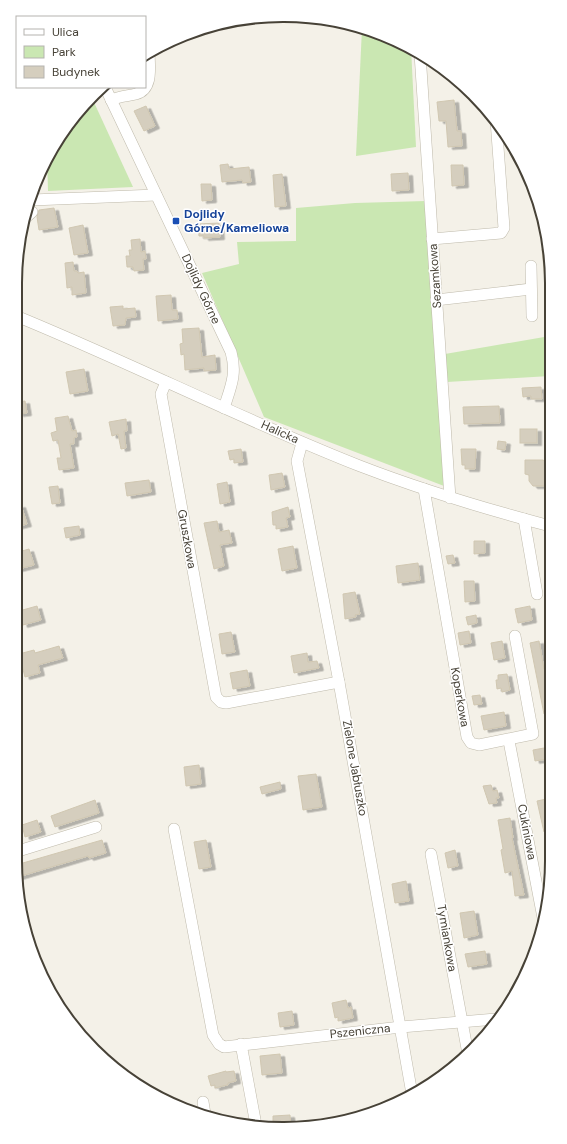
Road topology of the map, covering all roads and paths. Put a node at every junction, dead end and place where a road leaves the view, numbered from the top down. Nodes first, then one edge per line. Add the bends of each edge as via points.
1 (149, 59) edge
2 (420, 61) edge
3 (146, 88) edge
4 (146, 88) edge
5 (107, 91) edge
6 (111, 100) junction
7 (497, 132) edge
8 (156, 195) junction
9 (36, 200) edge
10 (432, 239) junction
11 (531, 266) dead end
12 (531, 289) junction
13 (436, 300) junction
14 (532, 316) dead end
15 (22, 317) edge
16 (166, 382) junction
17 (224, 408) junction
18 (302, 442) junction
19 (424, 489) junction
20 (450, 498) junction
21 (524, 519) junction
22 (545, 525) edge
23 (537, 594) dead end
24 (515, 636) dead end
25 (339, 682) junction
26 (509, 740) junction
27 (96, 827) dead end
28 (174, 829) dead end
29 (22, 850) edge
30 (431, 854) dead end
31 (541, 907) edge
32 (491, 1020) edge
33 (462, 1023) junction
34 (401, 1027) junction
35 (241, 1044) junction
36 (467, 1046) edge
37 (411, 1089) edge
38 (202, 1102) dead end
39 (204, 1109) edge
40 (255, 1120) edge

1 - 4 street
2 - 10 street, Sezamkowa
3 - 6 street via 138,93
5 - 6 street, Dojlidy Górne
6 - 8 street, Dojlidy Górne
7 - 10 street via 504,228 501,233
8 - 9 street
8 - 17 street, Dojlidy Górne via 231,352 234,376
10 - 13 street, Sezamkowa
11 - 12 street
12 - 13 street
12 - 14 street
13 - 20 street, Sezamkowa
15 - 16 street, Halicka
16 - 17 street, Halicka
16 - 25 street, Gruszkowa via 161,394 216,697 226,703
17 - 18 street, Halicka
18 - 19 street, Halicka
18 - 25 street, Zielone Jabłuszko via 297,461
19 - 20 street, Halicka
19 - 26 street, Koperkowa via 466,737 471,743 478,745
20 - 21 street, Halicka
21 - 22 street, Halicka
21 - 23 street
24 - 26 street, Koperkowa via 533,734
25 - 34 street, Zielone Jabłuszko
26 - 31 street, Cukiniowa
27 - 29 street
28 - 35 street, Pszeniczna via 213,1035 219,1044 224,1046
30 - 33 street, Tymiankowa
32 - 33 street, Pszeniczna
33 - 34 street, Pszeniczna
33 - 36 street, Tymiankowa
34 - 35 street, Pszeniczna
34 - 37 street, Zielone Jabłuszko
35 - 40 street
38 - 39 street

